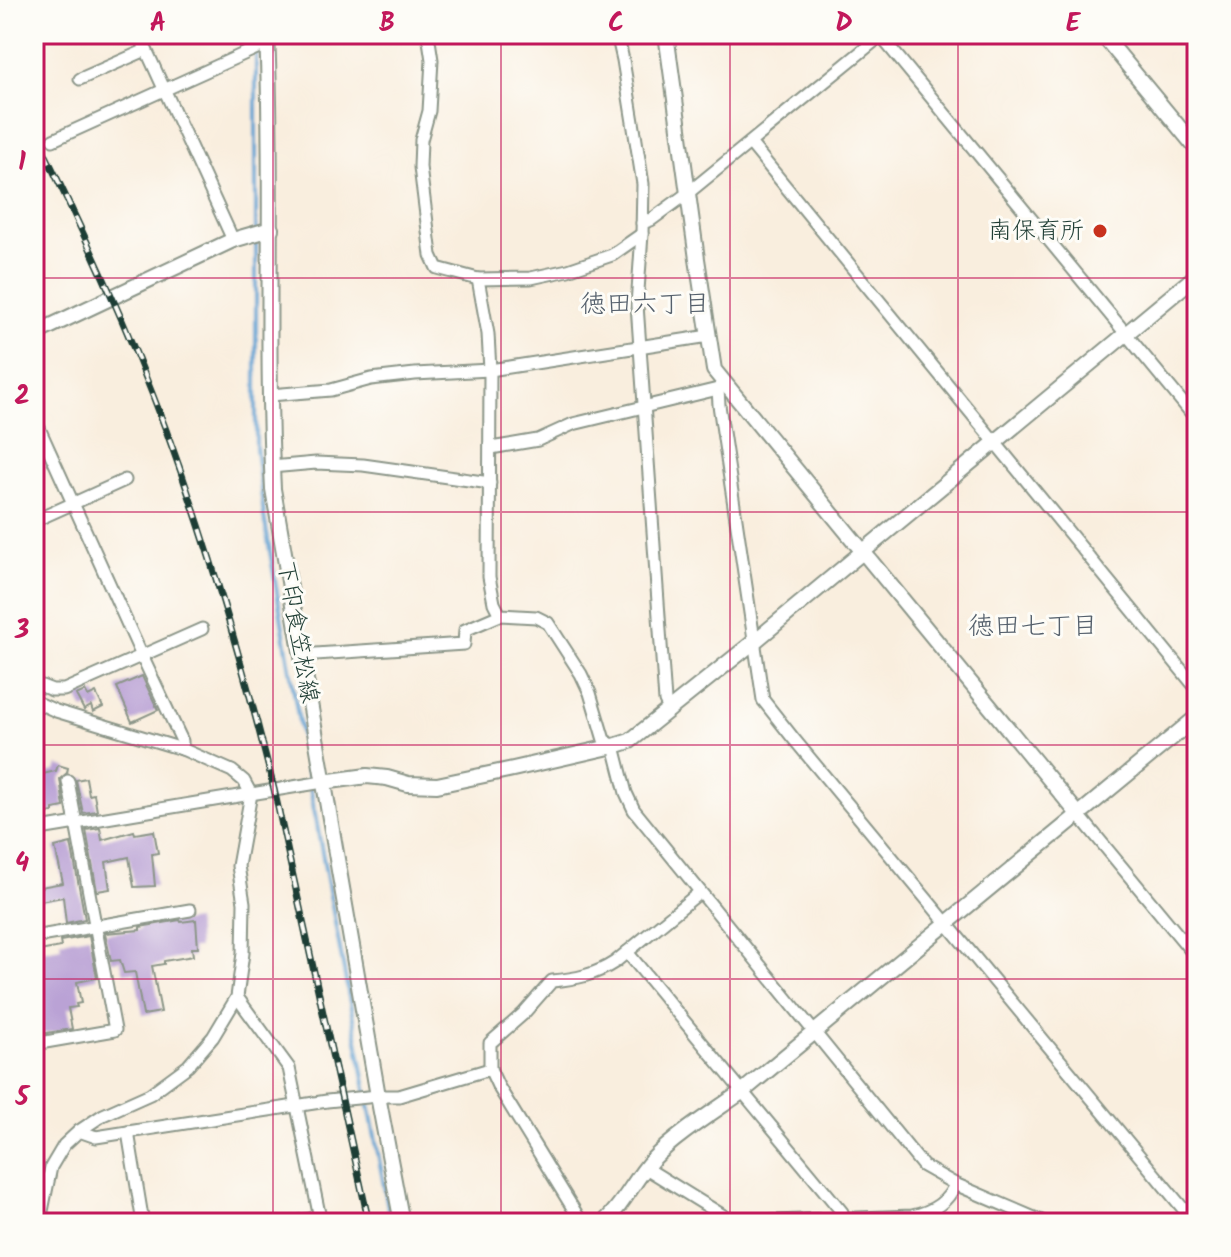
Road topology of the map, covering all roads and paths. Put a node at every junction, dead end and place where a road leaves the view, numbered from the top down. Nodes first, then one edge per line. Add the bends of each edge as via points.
1 (139, 34) edge
2 (428, 34) edge
3 (617, 34) edge
4 (666, 34) edge
5 (1102, 34) edge
6 (881, 35) edge
7 (266, 41) edge
8 (146, 50) junction
9 (80, 79) dead end
10 (165, 90) junction
11 (53, 140) dead end
12 (750, 143) junction
13 (1197, 149) edge
14 (688, 193) junction
15 (642, 229) junction
16 (268, 230) junction
17 (238, 239) junction
18 (1197, 275) edge
19 (478, 279) junction
20 (34, 334) edge
21 (1126, 334) junction
22 (709, 336) junction
23 (639, 347) junction
24 (490, 370) junction
25 (721, 386) junction
26 (270, 395) junction
27 (643, 406) junction
28 (34, 417) edge
29 (1197, 420) edge
30 (994, 443) junction
31 (491, 448) junction
32 (271, 467) junction
33 (125, 480) dead end
34 (490, 483) junction
35 (73, 504) junction
36 (34, 521) edge
37 (862, 552) junction
38 (500, 615) junction
39 (202, 629) dead end
40 (755, 641) junction
41 (301, 655) junction
42 (142, 656) junction
43 (34, 683) edge
44 (1197, 689) edge
45 (34, 701) edge
46 (670, 711) junction
47 (1197, 717) edge
48 (614, 746) junction
49 (182, 749) junction
50 (68, 781) dead end
51 (321, 782) junction
52 (251, 794) junction
53 (1078, 814) junction
54 (77, 823) junction
55 (34, 830) edge
56 (700, 892) junction
57 (190, 910) dead end
58 (947, 923) junction
59 (95, 926) junction
60 (34, 937) edge
61 (627, 952) junction
62 (1197, 958) edge
63 (237, 997) junction
64 (815, 1032) junction
65 (34, 1044) edge
66 (490, 1069) junction
67 (743, 1091) junction
68 (375, 1096) junction
69 (298, 1105) junction
70 (79, 1131) junction
71 (128, 1132) junction
72 (646, 1168) junction
73 (955, 1184) junction
74 (843, 1218) junction
75 (321, 1220) edge
76 (43, 1223) edge
77 (143, 1223) edge
78 (290, 1223) edge
79 (402, 1223) edge
80 (582, 1223) edge
81 (603, 1223) edge
82 (1046, 1223) edge
83 (1195, 1223) edge

1 - 8 street
2 - 19 street via 430,98 420,167 431,255 437,268
3 - 15 street via 643,184
4 - 14 street
5 - 13 street
6 - 12 street
6 - 21 street
7 - 10 street
7 - 16 street, 下印食笠松線
8 - 9 street
8 - 10 street
10 - 11 street
10 - 17 street
12 - 14 street
12 - 30 street
14 - 15 street
14 - 22 street
15 - 19 street via 612,255 568,270 531,278
15 - 23 street
16 - 17 street
16 - 26 street, 下印食笠松線
17 - 20 street
18 - 21 street
19 - 24 street
21 - 29 street
21 - 30 street
22 - 23 street
22 - 25 street
23 - 24 street
23 - 27 street
24 - 26 street via 415,374
24 - 31 street
25 - 27 street
25 - 37 street
25 - 40 street via 719,405
26 - 32 street, 下印食笠松線
27 - 31 street via 573,424 538,440
27 - 46 street via 665,701
28 - 35 street
30 - 37 street
30 - 44 street
31 - 34 street
32 - 34 street via 363,465
32 - 41 street, 下印食笠松線
33 - 35 street
34 - 38 street via 489,577
35 - 36 street
35 - 42 street
37 - 40 street
37 - 53 street
38 - 41 street via 465,630 464,644
38 - 48 street via 548,623 590,693 604,740
39 - 42 street
40 - 46 street
40 - 58 street via 763,700
41 - 51 street, 下印食笠松線
42 - 43 street via 64,690
42 - 49 street
45 - 49 street
46 - 48 street via 638,736
47 - 53 street
48 - 51 street via 437,785 367,776
48 - 56 street via 634,810
49 - 52 street via 232,771
50 - 54 street
51 - 52 street
51 - 68 street, 下印食笠松線
52 - 54 street
52 - 63 street via 238,866 244,928
53 - 58 street
53 - 62 street
54 - 55 street
54 - 59 street
56 - 61 street
56 - 64 street
57 - 59 street
58 - 64 street
58 - 83 street
59 - 60 street
59 - 65 street via 115,1030
61 - 66 street via 601,971 552,981 490,1043
61 - 67 street
63 - 69 street via 289,1068
63 - 70 street via 188,1066 150,1094
64 - 67 street
64 - 73 street via 923,1166
66 - 68 street via 399,1096
66 - 80 street
67 - 72 street via 667,1146
67 - 74 street
68 - 69 street
68 - 79 street, 下印食笠松線
69 - 71 street
69 - 75 street
70 - 71 street via 96,1137
70 - 76 street via 51,1167
71 - 77 street
72 - 74 street via 730,1220
72 - 81 street
73 - 74 street via 931,1212
73 - 82 street
75 - 78 street

